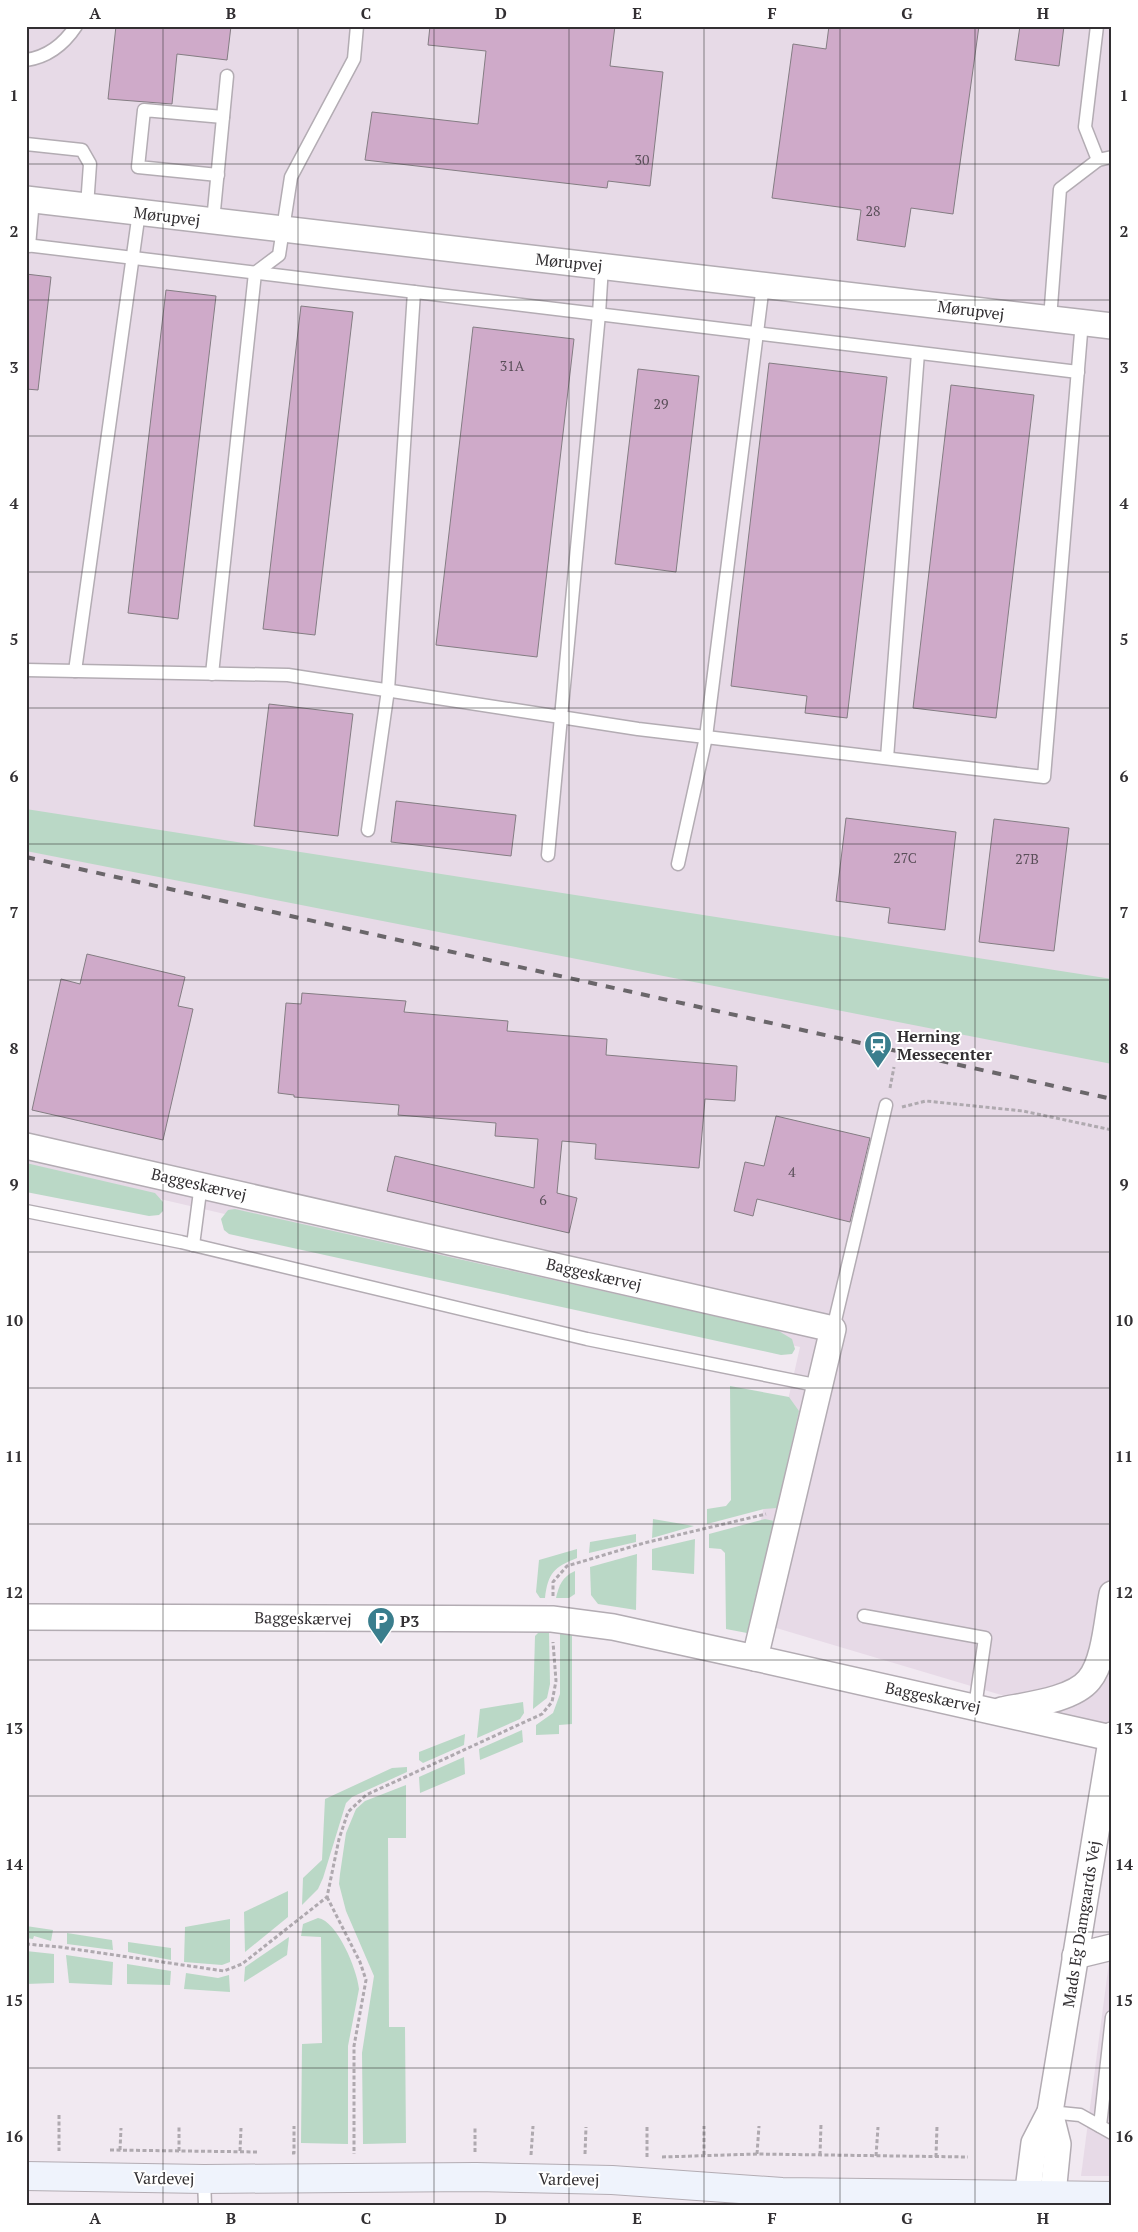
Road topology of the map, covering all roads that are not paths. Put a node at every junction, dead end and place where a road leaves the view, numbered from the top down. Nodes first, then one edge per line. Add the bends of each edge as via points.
1 (76, 26) edge
2 (357, 26) edge
3 (1098, 26) edge
4 (26, 60) edge
5 (227, 76) dead end
6 (223, 117) junction
7 (26, 144) edge
8 (1112, 157) edge
9 (1098, 160) junction
10 (218, 175) junction
11 (30, 200) edge
12 (87, 206) junction
13 (139, 212) junction
14 (213, 221) junction
15 (281, 229) junction
16 (28, 246) edge
17 (134, 258) junction
18 (602, 266) junction
19 (255, 273) junction
20 (763, 285) junction
21 (414, 292) junction
22 (599, 314) junction
23 (1050, 319) junction
24 (1082, 322) junction
25 (1112, 326) edge
26 (757, 334) junction
27 (918, 353) junction
28 (1078, 372) junction
29 (26, 670) edge
30 (75, 671) junction
31 (212, 674) junction
32 (388, 690) junction
33 (560, 717) junction
34 (706, 737) junction
35 (887, 758) junction
36 (368, 830) dead end
37 (548, 855) dead end
38 (678, 864) dead end
39 (886, 1105) dead end
40 (26, 1146) edge
41 (201, 1184) junction
42 (26, 1212) edge
43 (193, 1245) junction
44 (833, 1329) junction
45 (820, 1386) junction
46 (1112, 1594) edge
47 (864, 1616) dead end
48 (26, 1617) edge
49 (756, 1658) junction
50 (986, 1709) junction
51 (1112, 1736) edge
52 (1112, 1947) edge
53 (1075, 1956) junction
54 (1112, 2017) edge
55 (1050, 2112) junction
56 (1100, 2126) junction
57 (1112, 2133) edge
58 (26, 2176) edge
59 (204, 2179) junction
60 (1112, 2196) edge
61 (1040, 2200) edge
62 (205, 2206) edge

1 - 4 lane via 59,46 47,54
2 - 15 lane via 354,59 291,177
3 - 9 lane via 1085,127
5 - 6 lane
6 - 10 lane
6 - 10 lane via 144,110 138,167
7 - 12 lane via 82,150 90,164
8 - 9 lane
9 - 23 lane via 1060,189
10 - 14 lane
11 - 12 street, Mørupvej
11 - 16 lane
12 - 13 street, Mørupvej
13 - 14 street, Mørupvej
13 - 17 lane
14 - 15 street, Mørupvej
15 - 18 street, Mørupvej
15 - 19 lane via 279,255
16 - 17 lane
17 - 19 lane
17 - 30 lane
18 - 20 street, Mørupvej
18 - 22 lane
19 - 21 lane
19 - 31 lane
20 - 23 street, Mørupvej
20 - 26 lane
21 - 22 lane
21 - 32 lane
22 - 26 lane
22 - 33 lane
23 - 24 street, Mørupvej
24 - 25 street, Mørupvej
24 - 28 lane
26 - 27 lane
26 - 34 lane
27 - 28 lane
27 - 35 lane
28 - 35 lane via 1044,776
29 - 30 lane
30 - 31 lane
31 - 32 lane via 288,675
32 - 33 lane
32 - 36 lane
33 - 34 lane
33 - 37 lane
34 - 35 lane
34 - 38 lane
39 - 44 lane
40 - 41 street, Baggeskærvej
41 - 43 lane
41 - 44 street, Baggeskærvej
42 - 43 lane
43 - 45 lane via 596,1340
44 - 45 street
45 - 49 street
46 - 50 street via 1101,1653 1089,1681 1058,1698
47 - 50 lane via 985,1638
48 - 49 street, Baggeskærvej via 552,1619 621,1628
49 - 50 street, Baggeskærvej
50 - 51 street, Baggeskærvej
51 - 53 street, Mads Eg Damgaards Vej
52 - 53 street
53 - 55 street, Mads Eg Damgaards Vej
54 - 56 lane
55 - 56 lane via 1080,2115
55 - 61 street, Mads Eg Damgaards Vej via 1058,2144
56 - 57 lane
58 - 59 street, Vardevej
59 - 61 street, Vardevej via 486,2177 612,2180 782,2192
59 - 62 lane
60 - 61 street, Vardevej

